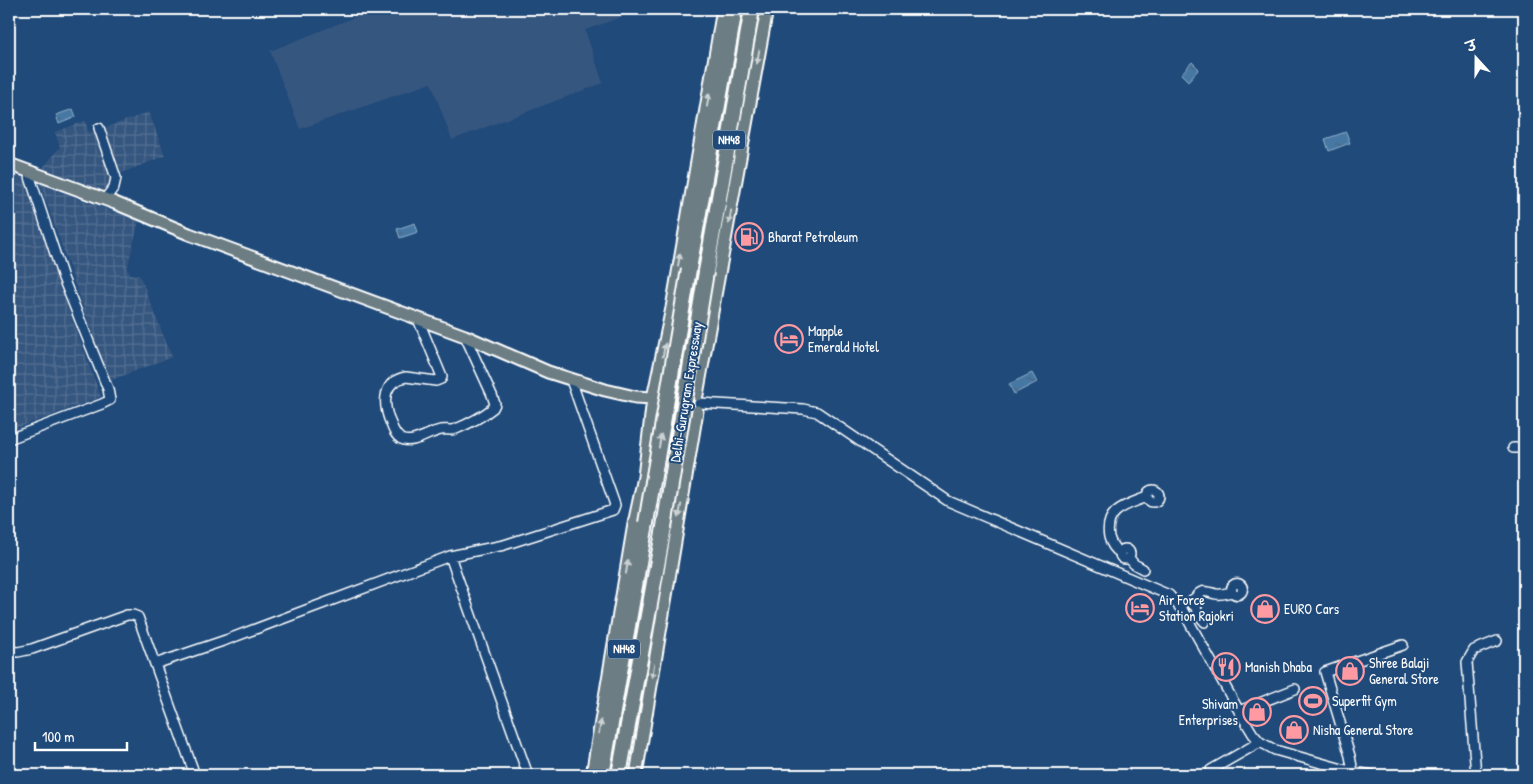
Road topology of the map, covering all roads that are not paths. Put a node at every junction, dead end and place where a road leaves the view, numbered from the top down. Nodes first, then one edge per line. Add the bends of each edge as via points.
1 (723, 9) edge
2 (735, 9) edge
3 (752, 9) edge
4 (767, 9) edge
5 (99, 128) dead end
6 (9, 164) edge
7 (28, 171) junction
8 (104, 200) junction
9 (672, 308) junction
10 (712, 318) junction
11 (418, 319) junction
12 (465, 336) junction
13 (572, 380) junction
14 (654, 399) junction
15 (698, 403) junction
16 (9, 439) edge
17 (1513, 448) dead end
18 (1524, 448) edge
19 (644, 477) junction
20 (685, 480) junction
21 (1147, 497) dead end
22 (450, 556) junction
23 (1124, 557) junction
24 (1143, 569) dead end
25 (1119, 574) junction
26 (1232, 592) dead end
27 (1177, 602) junction
28 (1194, 602) junction
29 (1204, 622) dead end
30 (1497, 641) dead end
31 (1403, 645) dead end
32 (9, 651) edge
33 (155, 664) junction
34 (1295, 689) dead end
35 (1239, 711) junction
36 (1260, 742) junction
37 (1353, 772) junction
38 (195, 775) edge
39 (528, 775) edge
40 (592, 775) edge
41 (602, 775) edge
42 (619, 775) edge
43 (636, 775) edge
44 (1212, 775) edge
45 (1372, 775) edge
46 (1476, 775) edge

9 -> 1 main road
41 -> 2 highway, Delhi-Gurugram Expressway / NH48, bridge
3 - 42 highway, Delhi-Gurugram Expressway / NH48, bridge
4 -> 10 main road
5 - 8 street via 116,178 114,187
6 - 7 main road
7 - 8 main road
7 - 16 street via 63,278 110,400
8 - 11 main road
9 - 10 main road via 678,323 688,329 700,329
14 -> 9 main road
10 - 15 main road
11 - 12 main road
11 - 12 street via 442,379 406,377 389,388 385,399 387,412 392,428 402,439 412,440 441,430 457,429 493,408 494,399
12 - 13 main road
13 - 14 main road via 620,394
13 - 22 street via 614,508 609,513 511,543
14 - 15 main road via 663,384 680,380 694,389
14 - 15 main road via 657,415 672,424 689,420
14 - 19 main road
15 - 20 main road
15 - 25 street via 817,412 948,501
17 - 18 street
19 - 20 main road via 649,471 660,470
40 -> 19 main road
20 -> 43 main road
21 - 23 street via 1120,508 1111,517 1110,540 1113,548
22 - 33 street
22 - 39 street
23 - 24 street
23 - 25 street
25 - 27 street via 1169,595
26 - 28 street via 1202,592
27 - 28 street
27 - 35 street
28 - 29 street
30 - 46 street via 1474,650 1466,662
31 - 37 street via 1325,672
32 - 33 street via 32,649 133,615 140,622
33 - 38 street
34 - 35 street
35 - 36 street
36 - 37 street via 1275,750
36 - 44 street via 1211,770
37 - 45 street

